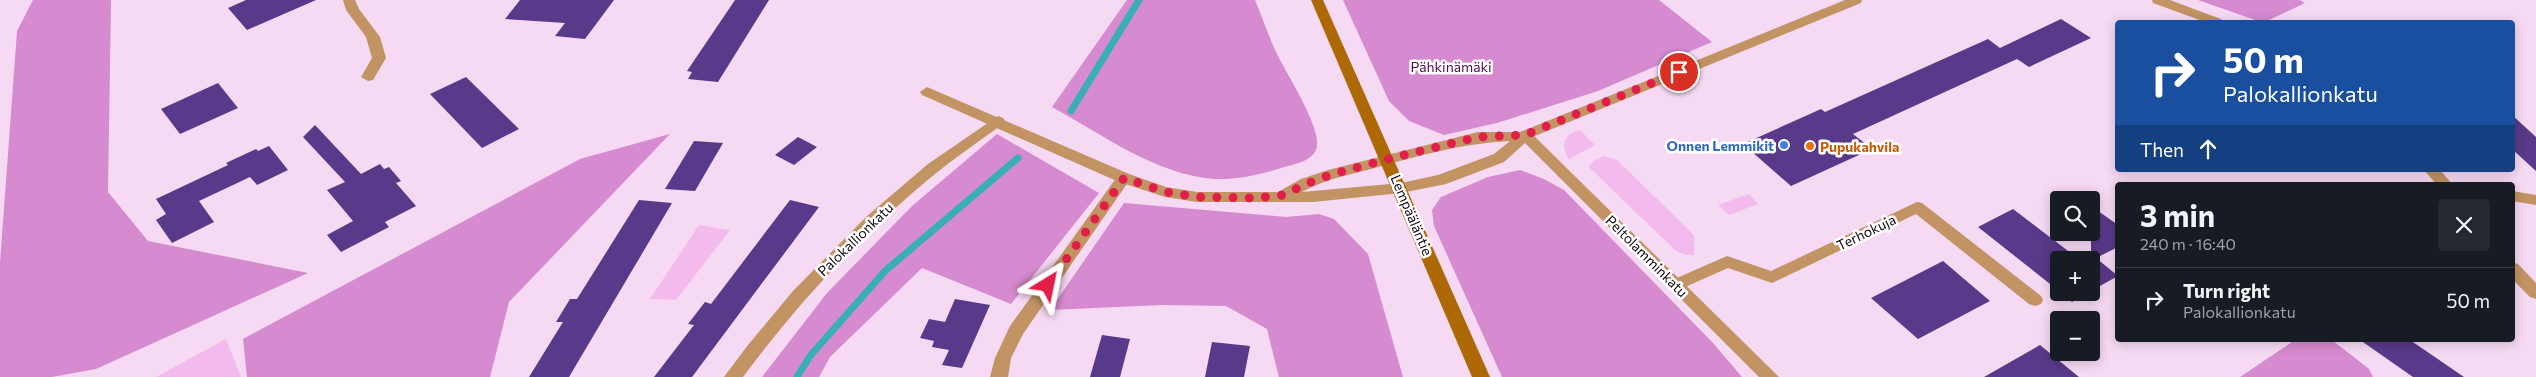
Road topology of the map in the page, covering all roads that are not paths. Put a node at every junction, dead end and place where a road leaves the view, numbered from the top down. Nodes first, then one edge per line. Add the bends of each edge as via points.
1 (349, 0) edge
2 (1317, 0) edge
3 (1856, 0) edge
4 (2158, 0) edge
5 (2211, 20) edge
6 (368, 77) dead end
7 (927, 92) dead end
8 (998, 121) junction
9 (1525, 135) junction
10 (1388, 159) junction
11 (2433, 172) edge
12 (1124, 178) junction
13 (2443, 182) edge
14 (1401, 188) junction
15 (1284, 195) junction
16 (2515, 196) edge
17 (2536, 200) edge
18 (2515, 271) edge
19 (1676, 285) junction
20 (2536, 293) edge
21 (2035, 300) dead end
22 (734, 377) edge
23 (999, 377) edge
24 (1481, 377) edge
25 (1770, 377) edge

1 - 6 street via 373,38 379,58
2 - 10 main road, Lempääläntie
3 - 9 street
4 - 5 street
7 - 8 street
8 - 12 street
8 - 22 street, Palokallionkatu via 924,175 837,255 771,326
9 - 10 street via 1478,137
9 - 14 street via 1499,158 1441,180
9 - 19 street, Peltolamminkatu
10 - 14 main road, Lempääläntie
10 - 15 street via 1333,174
11 - 13 street
12 - 15 street via 1166,192 1197,197
12 - 23 street via 1016,331 1003,358
14 - 15 street via 1314,197
14 - 24 main road, Lempääläntie
16 - 17 street
18 - 20 street
19 - 21 street, Terhokuja via 1726,262 1772,277 1917,207
19 - 25 street, Peltolamminkatu

